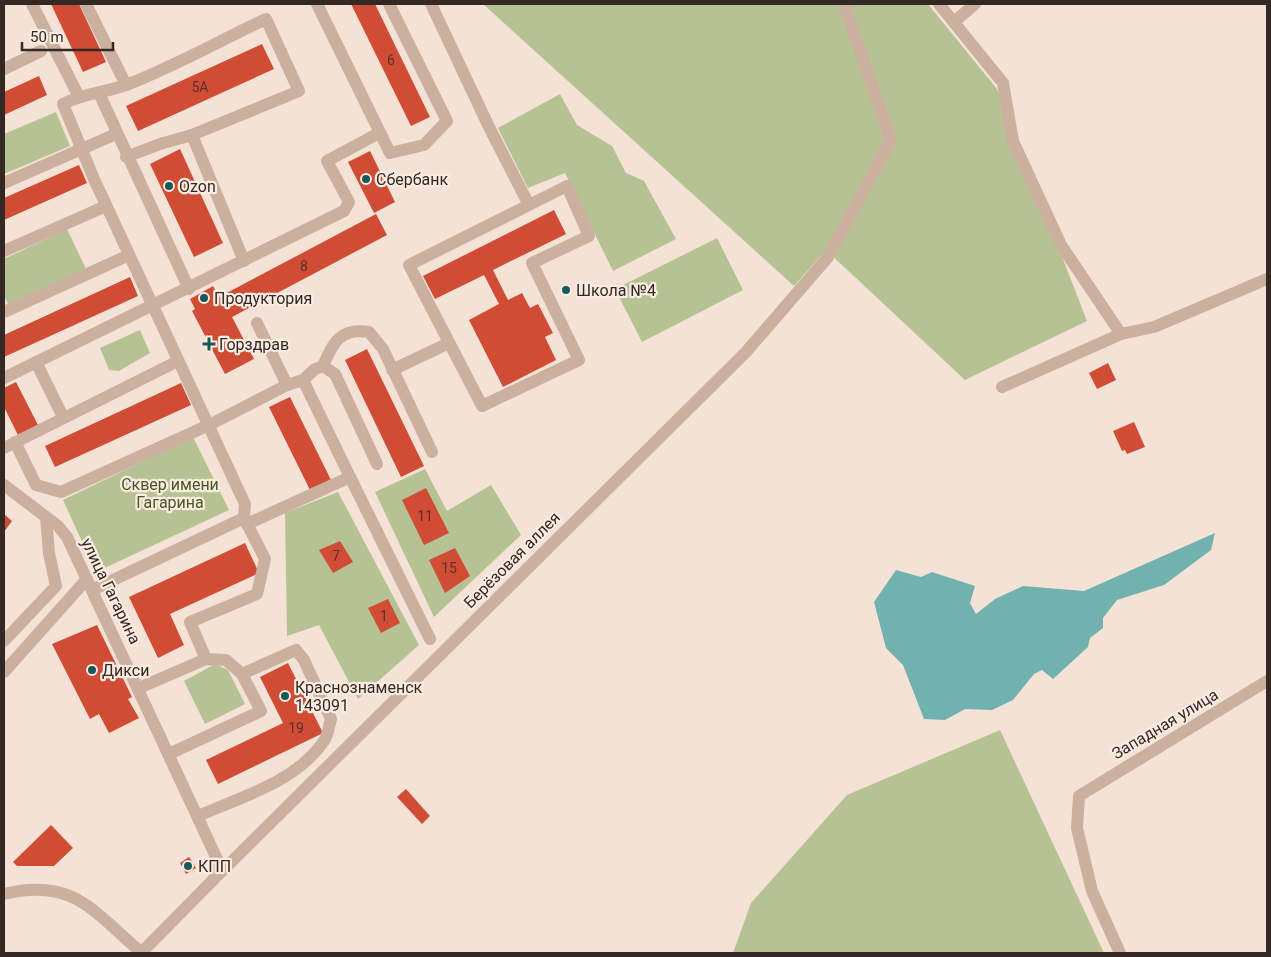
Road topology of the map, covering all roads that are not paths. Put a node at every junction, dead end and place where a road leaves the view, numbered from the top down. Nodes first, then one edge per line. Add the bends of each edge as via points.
1 (32, 4) edge
2 (86, 4) edge
3 (317, 4) edge
4 (389, 4) edge
5 (431, 4) edge
6 (844, 4) edge
7 (939, 4) edge
8 (975, 4) edge
9 (954, 22) junction
10 (41, 51) dead end
11 (4, 69) edge
12 (126, 85) junction
13 (99, 93) junction
14 (78, 95) junction
15 (379, 132) junction
16 (116, 134) junction
17 (192, 135) junction
18 (82, 149) junction
19 (126, 157) junction
20 (4, 183) edge
21 (529, 205) junction
22 (106, 206) junction
23 (4, 251) edge
24 (129, 255) junction
25 (244, 261) junction
26 (1267, 279) edge
27 (188, 289) junction
28 (152, 305) junction
29 (4, 312) edge
30 (257, 323) dead end
31 (1121, 334) junction
32 (449, 343) junction
33 (178, 361) junction
34 (36, 362) junction
35 (323, 366) junction
36 (392, 370) junction
37 (4, 378) edge
38 (304, 380) junction
39 (287, 385) junction
40 (1002, 387) dead end
41 (63, 417) junction
42 (209, 425) junction
43 (9, 445) edge
44 (432, 452) dead end
45 (376, 464) dead end
46 (350, 476) junction
47 (4, 485) edge
48 (46, 517) junction
49 (246, 521) junction
50 (89, 585) junction
51 (430, 639) dead end
52 (4, 640) edge
53 (206, 659) junction
54 (4, 672) edge
55 (242, 674) junction
56 (1267, 681) edge
57 (140, 688) junction
58 (169, 754) junction
59 (198, 816) junction
60 (213, 880) junction
61 (4, 894) edge
62 (142, 953) edge
63 (1120, 953) edge

1 - 14 street
2 - 12 street
3 - 15 street
4 - 15 street via 447,121 424,146 390,153
5 - 21 street
6 - 60 street, Берёзовая аллея via 890,140 828,257 746,352
7 - 9 street
8 - 9 street
9 - 31 street via 1003,82 1013,142 1061,245
10 - 11 street
12 - 13 street
12 - 17 street via 266,19 299,91
13 - 14 street
13 - 16 street
14 - 18 street via 63,104
15 - 25 street via 327,161 349,202 344,211
16 - 18 street
16 - 19 street
17 - 19 street
17 - 25 street
18 - 20 street
18 - 22 street
19 - 27 street
21 - 32 street via 409,265
21 - 32 street via 567,186 589,236 532,263 579,360 482,406
22 - 23 street
22 - 24 street
24 - 28 street
24 - 29 street
25 - 27 street
26 - 31 street via 1154,327
27 - 28 street
28 - 33 street
28 - 34 street
30 - 39 street
31 - 40 street
32 - 36 street
33 - 41 street
33 - 42 street
34 - 37 street
34 - 41 street
35 - 36 street via 333,342 355,330 369,332 383,349
35 - 38 street
35 - 45 street via 335,374
36 - 44 street
38 - 39 street
38 - 46 street
39 - 42 street
41 - 43 street
42 - 43 street via 61,492 36,485
42 - 49 street via 245,504
46 - 49 street
46 - 51 street
47 - 48 street, улица Гагарина
48 - 50 street, улица Гагарина via 67,537
48 - 52 street via 56,586
49 - 50 street
49 - 53 street via 265,559 257,594 190,622
50 - 54 street
50 - 57 street, улица Гагарина
53 - 55 street via 226,660
53 - 57 street
55 - 58 street via 261,711
55 - 59 street via 296,650 304,660 331,719 325,740 308,760 284,778
56 - 63 street, Западная улица via 1079,796 1077,828 1092,891
57 - 58 street, улица Гагарина
58 - 59 street, улица Гагарина
59 - 60 street, улица Гагарина via 217,859 218,870
60 - 62 street, Берёзовая аллея
61 - 62 street via 41,891 72,896 86,903

